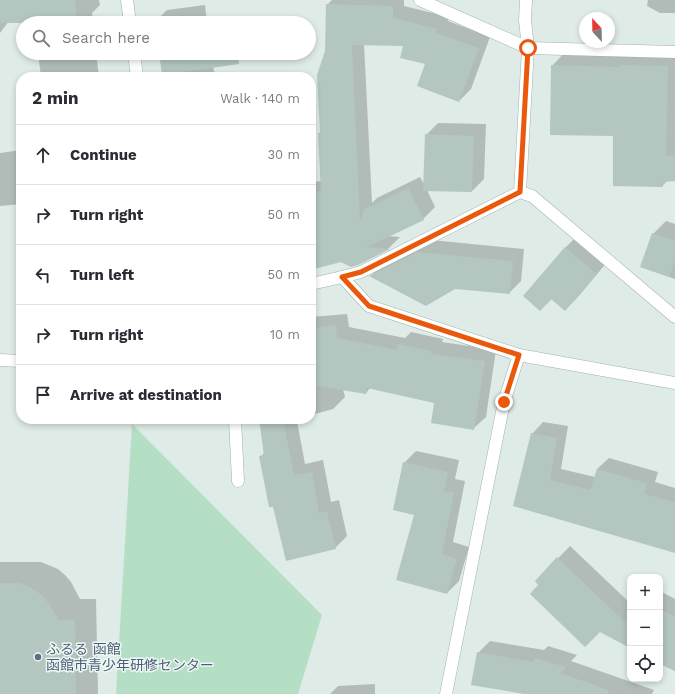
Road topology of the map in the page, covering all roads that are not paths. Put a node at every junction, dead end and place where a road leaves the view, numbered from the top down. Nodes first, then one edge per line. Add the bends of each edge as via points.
1 (127, 0) edge
2 (420, 0) edge
3 (526, 0) edge
4 (129, 16) edge
5 (528, 48) junction
6 (675, 52) edge
7 (135, 60) edge
8 (136, 72) edge
9 (520, 192) junction
10 (342, 277) junction
11 (316, 283) edge
12 (675, 318) edge
13 (519, 355) junction
14 (0, 360) edge
15 (16, 362) edge
16 (675, 382) edge
17 (235, 424) edge
18 (238, 481) dead end
19 (446, 694) edge

1 - 4 street
2 - 5 street
3 - 5 street
5 - 6 street
5 - 9 street
7 - 8 street
9 - 10 street via 361,272
9 - 12 street via 532,196
10 - 11 street
10 - 13 street via 369,306
13 - 16 street
13 - 19 street via 504,402
14 - 15 street
17 - 18 street

